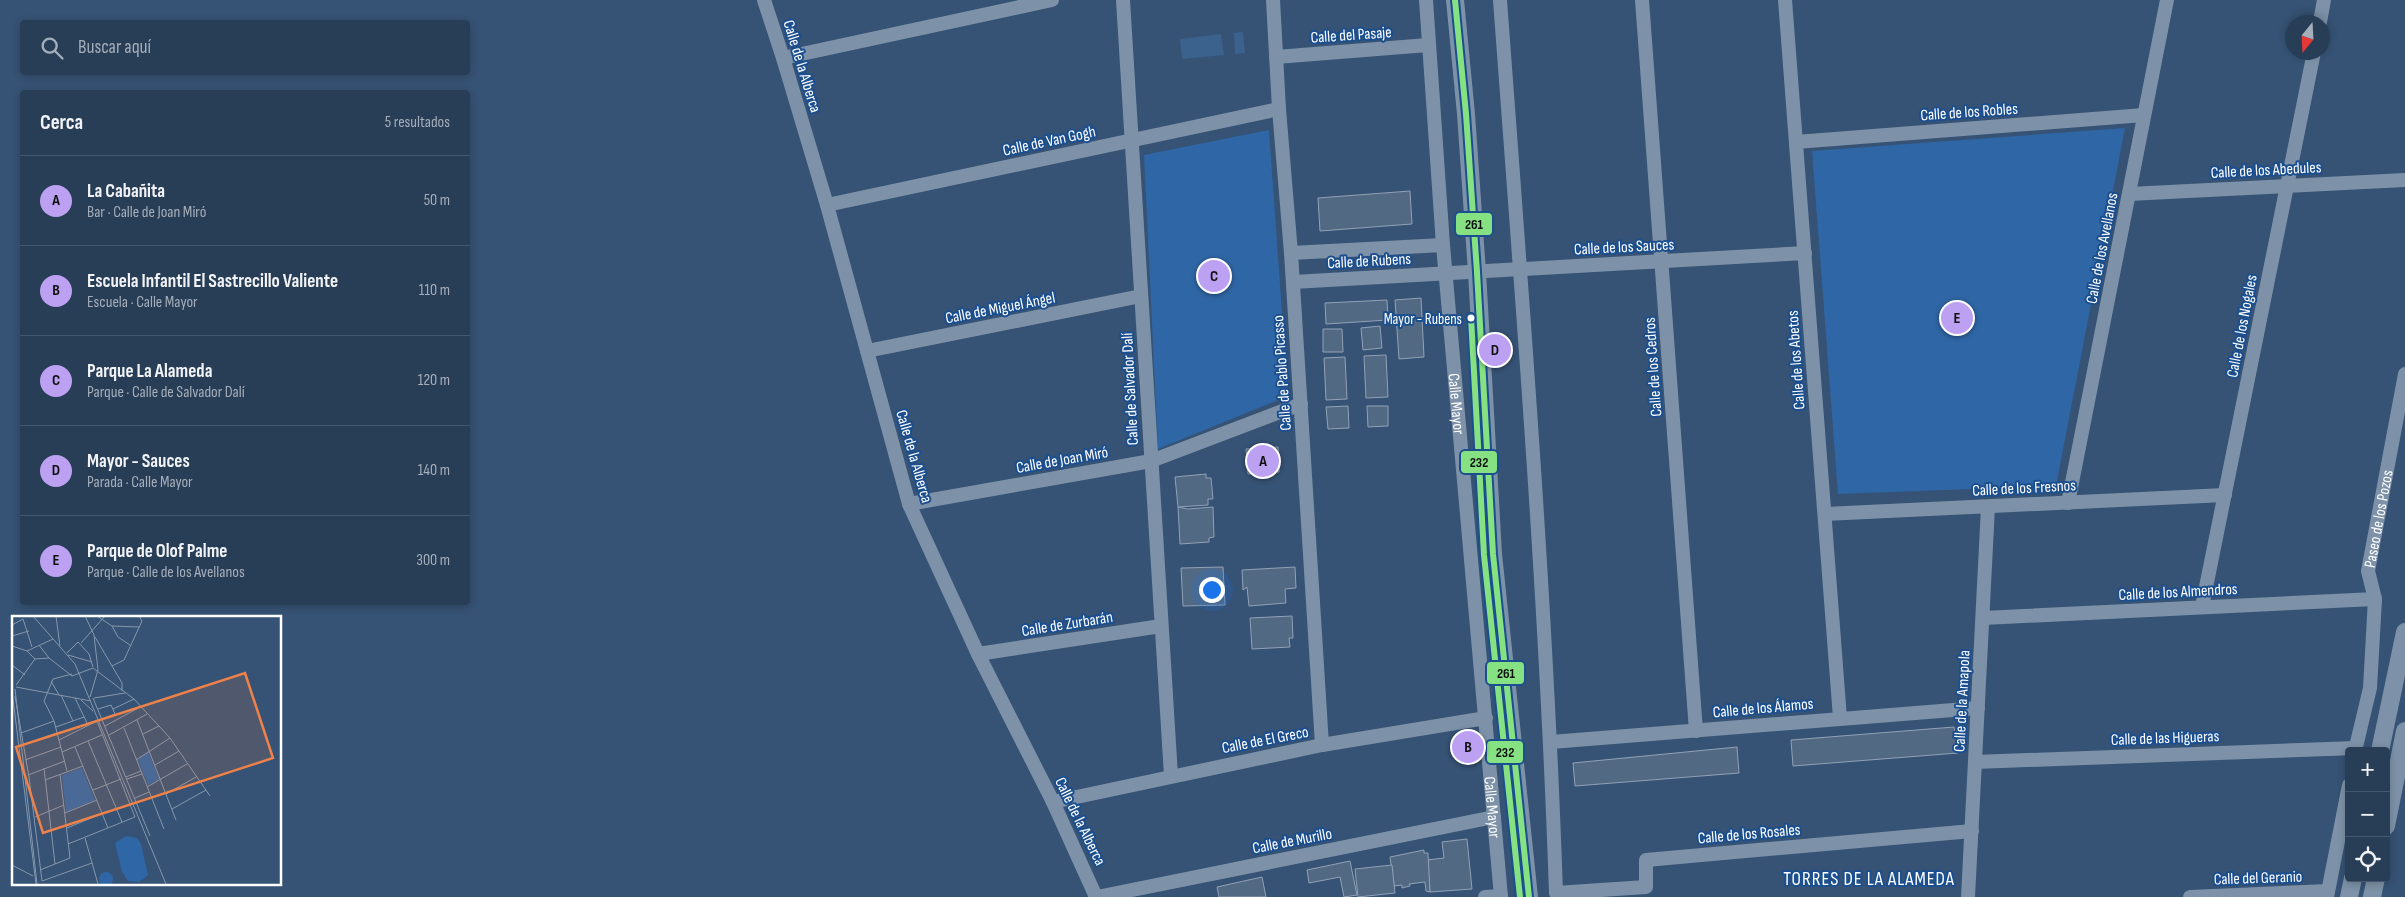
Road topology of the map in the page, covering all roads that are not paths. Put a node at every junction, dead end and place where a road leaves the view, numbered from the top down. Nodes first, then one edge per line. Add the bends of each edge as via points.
1 (764, 0) edge
2 (1052, 0) edge
3 (1123, 0) edge
4 (1272, 0) edge
5 (1426, 0) edge
6 (1455, 0) edge
7 (1500, 0) edge
8 (1642, 0) edge
9 (1786, 0) edge
10 (2167, 0) edge
11 (2324, 0) edge
12 (2321, 15) edge
13 (1428, 45) junction
14 (1276, 57) junction
15 (783, 58) junction
16 (2312, 60) edge
17 (1279, 109) junction
18 (2144, 115) junction
19 (1131, 140) junction
20 (1796, 142) junction
21 (2405, 180) edge
22 (2288, 186) junction
23 (2129, 194) junction
24 (827, 205) junction
25 (1443, 245) junction
26 (1291, 253) junction
27 (1805, 253) junction
28 (1661, 261) junction
29 (1520, 269) junction
30 (1477, 272) junction
31 (1446, 274) junction
32 (1293, 282) junction
33 (1141, 296) junction
34 (867, 351) junction
35 (2405, 374) edge
36 (1300, 404) junction
37 (1151, 461) junction
38 (2225, 495) junction
39 (2068, 503) junction
40 (909, 504) junction
41 (1988, 506) junction
42 (1825, 514) junction
43 (2375, 599) junction
44 (2202, 607) junction
45 (1983, 618) junction
46 (1161, 626) junction
47 (2405, 632) edge
48 (978, 654) junction
49 (1978, 708) junction
50 (1486, 718) junction
51 (1840, 718) junction
52 (1696, 730) junction
53 (2405, 730) edge
54 (1550, 742) junction
55 (1322, 745) junction
56 (2356, 747) edge
57 (2381, 747) edge
58 (2345, 749) edge
59 (1975, 762) junction
60 (1171, 776) junction
61 (2348, 792) edge
62 (1053, 802) junction
63 (2390, 806) edge
64 (1494, 817) junction
65 (1972, 831) junction
66 (2352, 882) edge
67 (2375, 882) edge
68 (1647, 892) edge
69 (2328, 894) edge
70 (1501, 896) edge
71 (1096, 897) edge
72 (1485, 897) edge
73 (1529, 897) edge
74 (1968, 897) edge
75 (2190, 897) edge
76 (2349, 897) edge
77 (2372, 897) edge

1 - 15 street, Calle de la Alberca
2 - 15 street
3 - 19 street, Calle de Salvador Dalí
4 - 14 street, Calle de Pablo Picasso
5 - 13 street, Calle Mayor
6 - 30 street, Calle Mayor
7 - 29 street
8 - 28 street, Calle de los Cedros
9 - 20 street, Calle de los Abetos
10 - 18 street, Calle de los Avellanos
11 - 12 street
13 - 14 street, Calle del Pasaje
13 - 25 street, Calle Mayor
14 - 17 street, Calle de Pablo Picasso
15 - 24 street, Calle de la Alberca
16 - 22 street, Calle de los Nogales
17 - 19 street, Calle de Van Gogh
17 - 26 street, Calle de Pablo Picasso
18 - 20 street, Calle de los Robles
18 - 23 street, Calle de los Avellanos
19 - 24 street, Calle de Van Gogh
19 - 33 street, Calle de Salvador Dalí
20 - 27 street, Calle de los Abetos
21 - 22 street, Calle de los Abedules
22 - 23 street, Calle de los Abedules
22 - 38 street, Calle de los Nogales
23 - 39 street, Calle de los Avellanos
24 - 34 street, Calle de la Alberca
25 - 26 street, Calle de Rubens
25 - 31 street, Calle Mayor
26 - 32 street, Calle de Pablo Picasso
27 - 28 street, Calle de los Sauces
27 - 42 street, Calle de los Abetos
28 - 29 street, Calle de los Sauces
28 - 52 street, Calle de los Cedros
29 - 30 street, Calle de los Sauces
29 - 54 street
30 - 31 street, Calle de los Sauces
30 - 73 street, Calle Mayor via 1493,554
31 - 32 street, Calle de Rubens
31 - 50 street, Calle Mayor
32 - 36 street, Calle de Pablo Picasso
33 - 34 street, Calle de Miguel Ángel
33 - 37 street, Calle de Salvador Dalí
34 - 40 street, Calle de la Alberca
35 - 43 street, Paseo de los Pozos via 2368,570
36 - 37 street, Calle de Joan Miró
36 - 55 street, Calle de Pablo Picasso
37 - 40 street, Calle de Joan Miró
37 - 46 street, Calle de Salvador Dalí
38 - 39 street, Calle de los Fresnos
38 - 44 street, Calle de los Nogales
39 - 41 street, Calle de los Fresnos
40 - 48 street, Calle de la Alberca
41 - 42 street, Calle de los Fresnos
41 - 45 street, Calle de la Amapola
42 - 51 street, Calle de los Abetos
43 - 44 street, Calle de los Almendros
43 - 56 street, Paseo de los Pozos via 2370,688
44 - 45 street, Calle de los Almendros
45 - 49 street, Calle de la Amapola
46 - 48 street, Calle de Zurbarán
46 - 60 street, Calle de Salvador Dalí
47 - 57 street
48 - 62 street, Calle de la Alberca
49 - 51 street, Calle de los Álamos
49 - 59 street, Calle de la Amapola
50 - 55 street, Calle de El Greco
50 - 64 street, Calle Mayor
51 - 52 street, Calle de los Álamos
52 - 54 street, Calle de los Álamos
53 - 63 street
54 - 68 street, Calle de los Rosales via 1556,893
55 - 60 street, Calle de El Greco
58 - 59 street, Calle de las Higueras
59 - 65 street, Calle de la Amapola
60 - 62 street, Calle de El Greco
61 - 69 street
62 - 71 street, Calle de la Alberca
64 - 70 street, Calle Mayor
64 - 71 street, Calle de Murillo
65 - 68 street, Calle de los Rosales via 1646,860
65 - 74 street, Calle de la Amapola
66 - 76 street
67 - 77 street
69 - 75 street, Calle del Geranio
70 - 72 street

